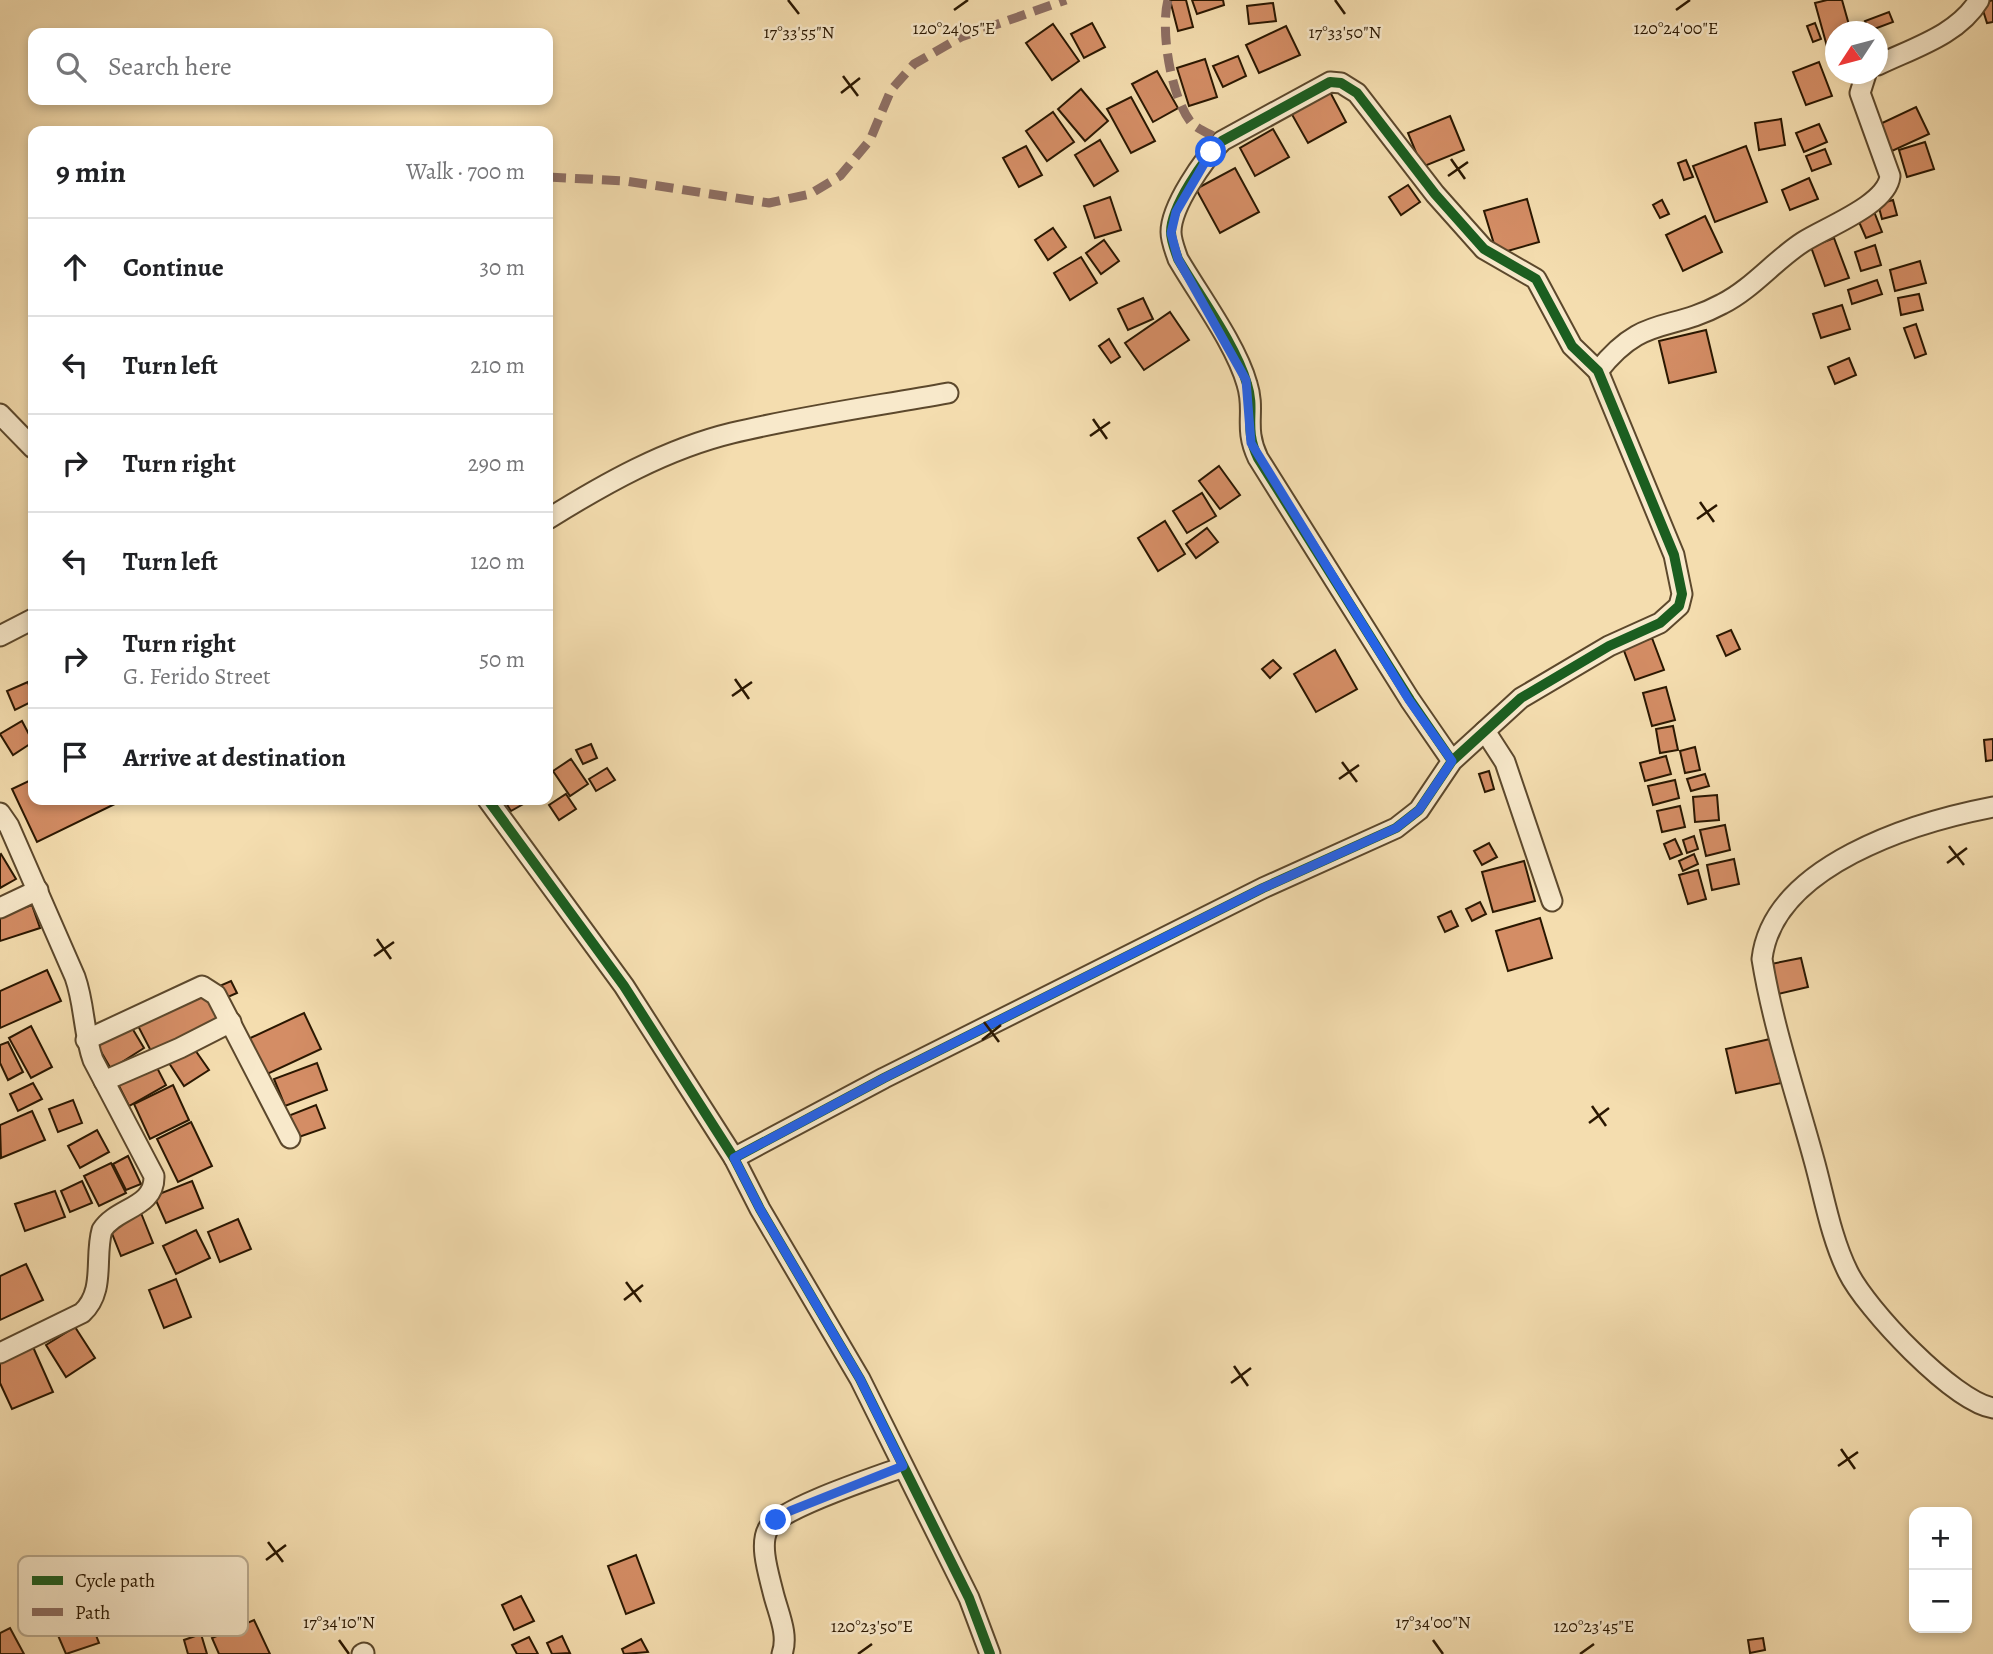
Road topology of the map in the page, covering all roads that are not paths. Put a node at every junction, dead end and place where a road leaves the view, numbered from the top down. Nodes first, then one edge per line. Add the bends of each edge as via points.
1 (1979, 0) edge
2 (1888, 60) edge
3 (1863, 84) edge
4 (1598, 371) junction
5 (948, 393) dead end
6 (0, 414) edge
7 (28, 443) edge
8 (553, 516) edge
9 (28, 622) edge
10 (0, 636) edge
11 (1485, 731) junction
12 (1452, 761) junction
13 (492, 805) edge
14 (1993, 807) edge
15 (0, 813) edge
16 (38, 890) junction
17 (1552, 901) dead end
18 (0, 908) edge
19 (230, 1023) junction
20 (86, 1040) junction
21 (104, 1081) junction
22 (290, 1138) dead end
23 (734, 1158) junction
24 (0, 1353) edge
25 (1993, 1408) edge
26 (903, 1466) junction
27 (782, 1654) edge
28 (990, 1654) edge

1 - 2 street via 1954,28
3 - 4 street via 1860,93 1890,176 1882,194 1803,242 1724,303 1627,339
4 - 11 street via 1674,555 1682,594 1679,606 1660,623 1609,646 1521,698
4 - 12 street via 1572,346 1536,279 1484,249 1357,93 1341,83 1320,85 1222,141 1176,212 1171,233 1178,259 1246,380 1248,435 1258,458
5 - 8 street via 730,433 597,488
6 - 7 street
9 - 10 street
11 - 12 street
11 - 17 street via 1505,762
12 - 23 street via 1419,810 1396,828 1263,888
13 - 23 street via 624,986
14 - 25 street via 1906,828 1844,859 1783,908 1764,938 1762,959 1848,1272 1866,1300 1927,1364 1973,1400
15 - 16 street
16 - 18 street
16 - 20 street via 84,1003
19 - 20 street via 216,995 202,986
19 - 21 street
19 - 22 street
20 - 21 street
21 - 24 street via 154,1176 153,1191 102,1230 92,1303
23 - 26 street via 860,1379
26 - 27 street via 790,1511 769,1528 765,1538 768,1570 787,1640
26 - 28 street via 969,1598

